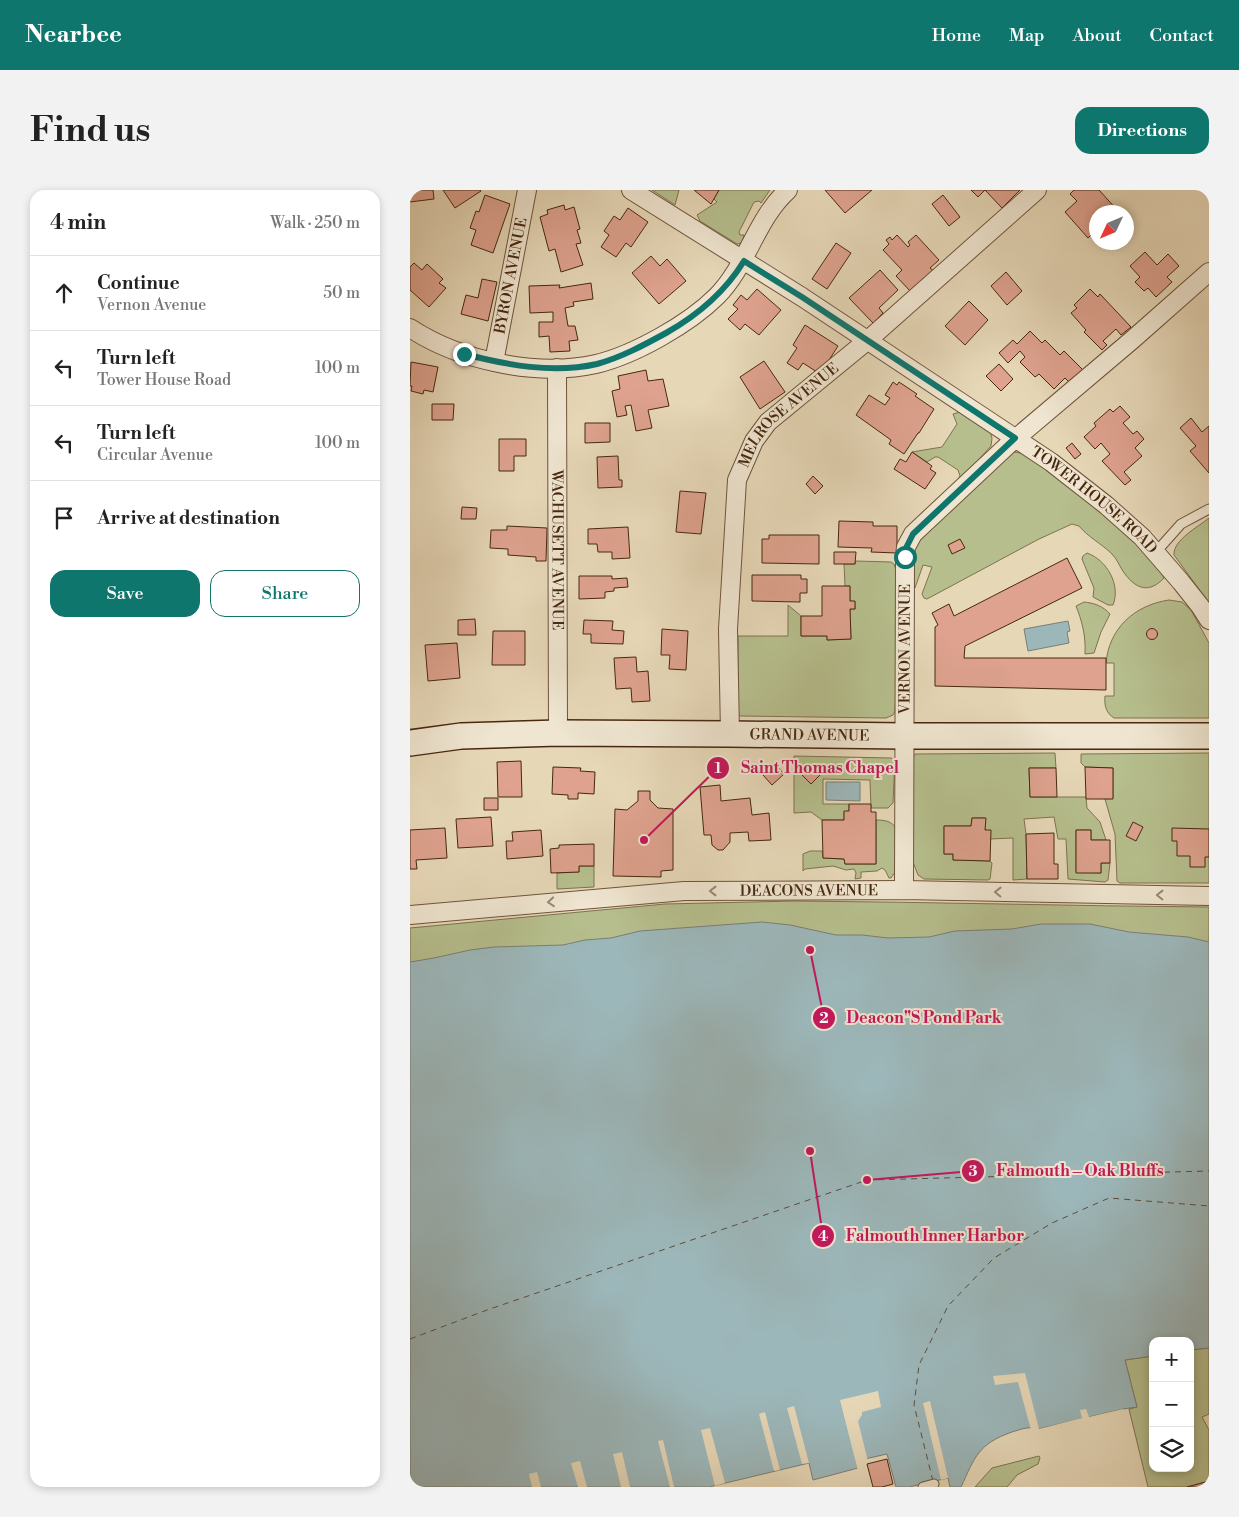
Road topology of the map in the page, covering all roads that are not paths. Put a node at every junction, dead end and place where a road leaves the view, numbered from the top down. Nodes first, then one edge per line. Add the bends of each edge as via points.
1 (527, 190) edge
2 (631, 190) edge
3 (788, 190) edge
4 (1037, 190) edge
5 (744, 261) junction
6 (1209, 272) edge
7 (410, 328) edge
8 (868, 340) junction
9 (494, 362) junction
10 (557, 368) junction
11 (1015, 438) junction
12 (1209, 509) edge
13 (1156, 552) junction
14 (1209, 620) edge
15 (558, 734) junction
16 (730, 734) junction
17 (905, 736) junction
18 (1209, 736) edge
19 (410, 743) edge
20 (904, 890) junction
21 (1209, 896) edge
22 (410, 915) edge
23 (934, 1484) dead end
24 (923, 1487) edge

1 - 9 street, BYRON AVENUE
2 - 5 street, TOWER HOUSE ROAD
3 - 5 street via 767,214
4 - 8 street, MELROSE AVENUE
5 - 8 street, TOWER HOUSE ROAD
5 - 10 street via 718,296 673,329 636,350 614,358 596,364
6 - 11 street, VERNON AVENUE
7 - 9 street via 437,344
8 - 11 street, TOWER HOUSE ROAD
8 - 16 street, MELROSE AVENUE via 768,422 754,442 737,480 728,629
9 - 10 street
10 - 15 street, WACHUSETT AVENUE
11 - 13 street, TOWER HOUSE ROAD via 1106,505
11 - 17 street, VERNON AVENUE via 909,541 905,557
12 - 13 lane via 1181,524
13 - 14 street, TOWER HOUSE ROAD
15 - 16 main road, GRAND AVENUE
15 - 19 main road, GRAND AVENUE via 461,736
16 - 17 main road, GRAND AVENUE
17 - 18 main road, GRAND AVENUE
17 - 20 street, VERNON AVENUE
21 -> 20 street, DEACONS AVENUE
20 -> 22 street, DEACONS AVENUE via 684,890
23 - 24 lane

